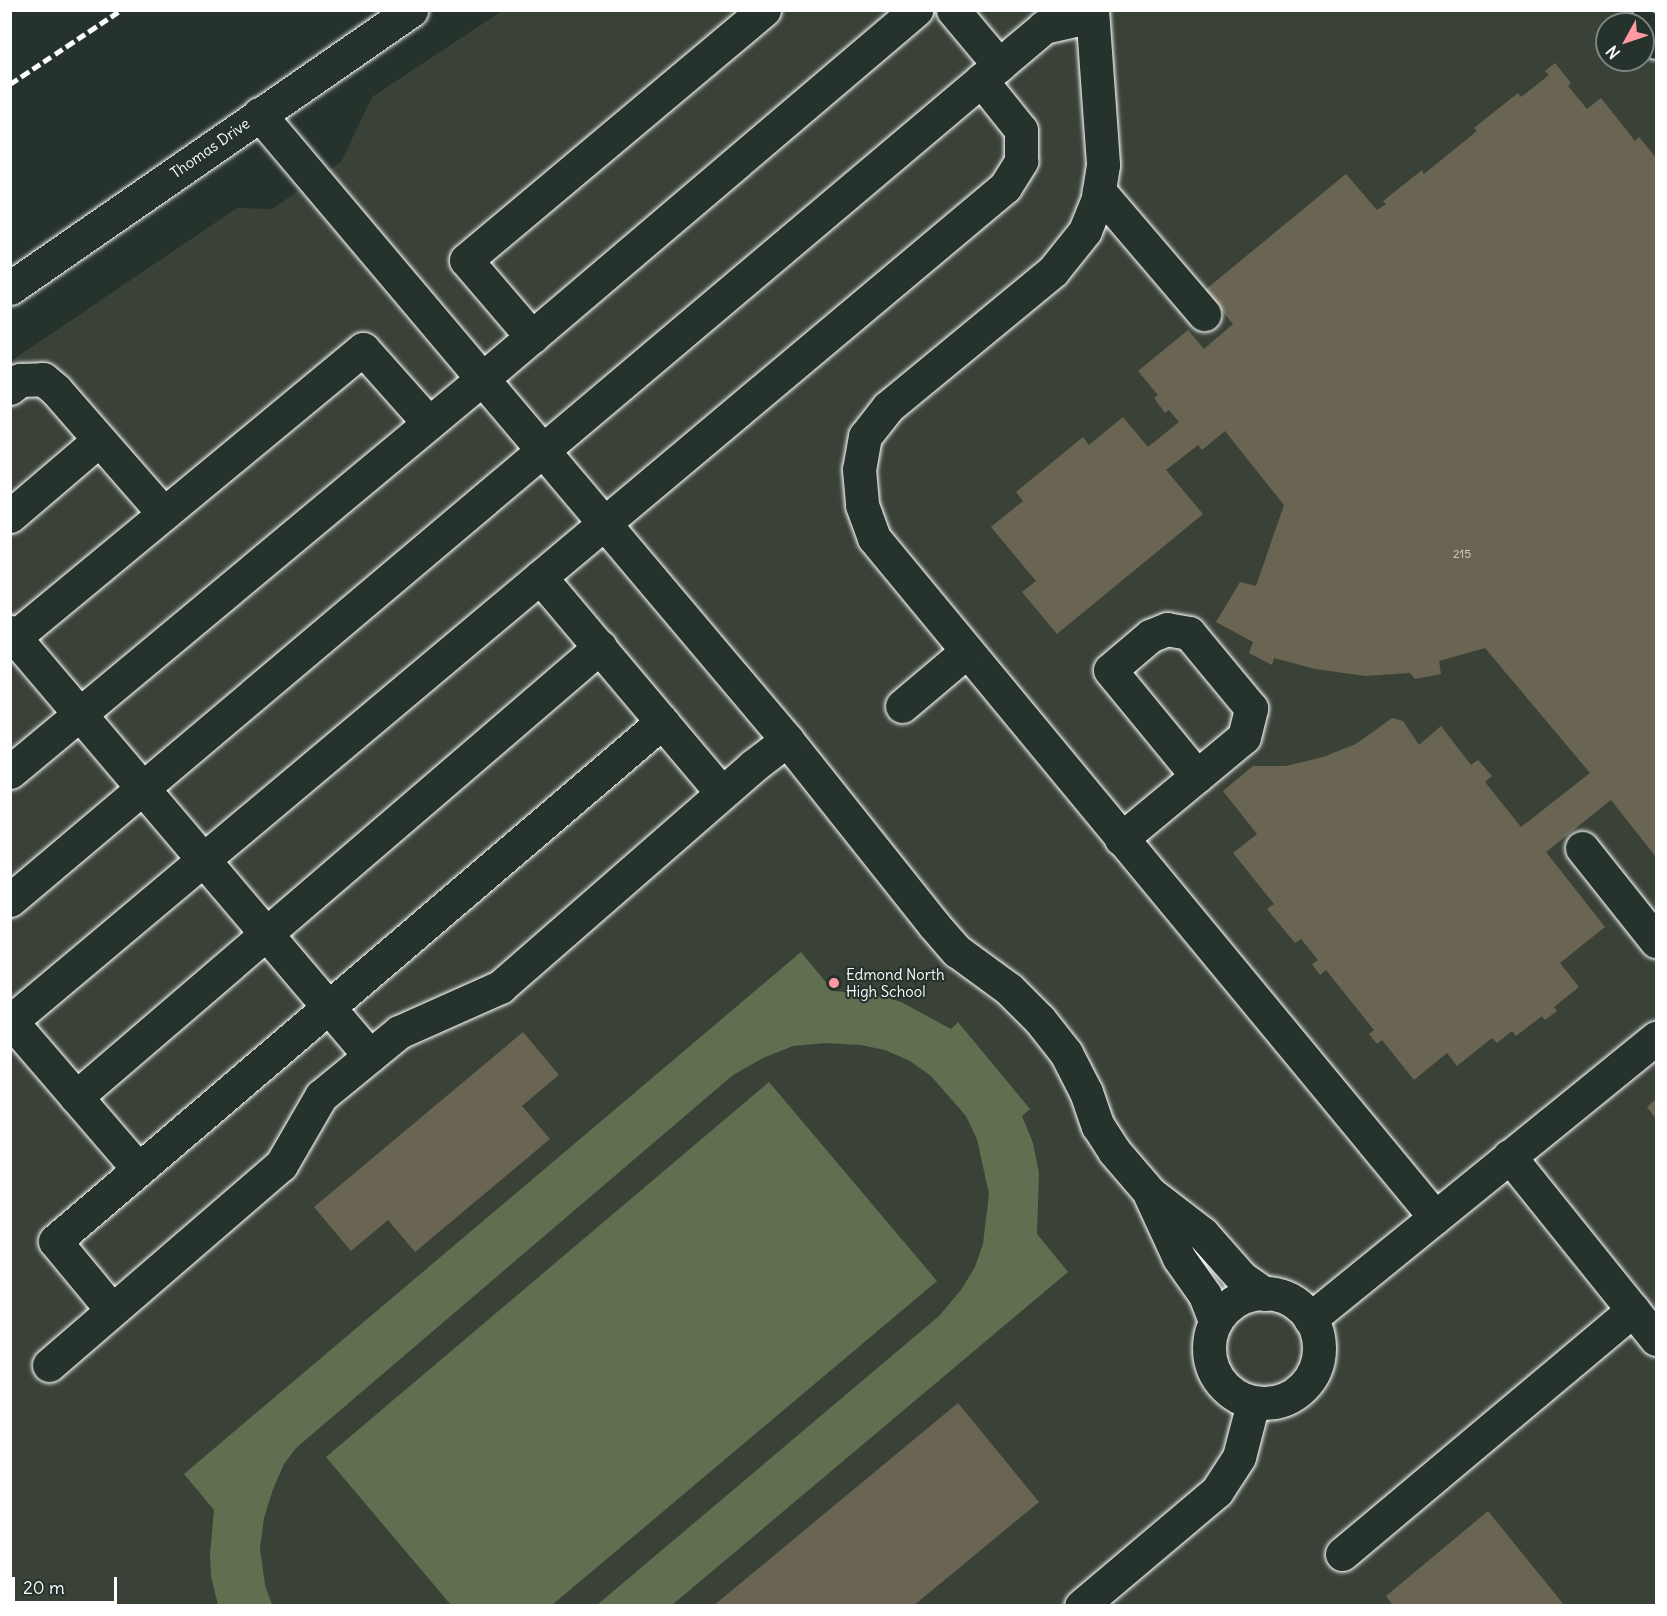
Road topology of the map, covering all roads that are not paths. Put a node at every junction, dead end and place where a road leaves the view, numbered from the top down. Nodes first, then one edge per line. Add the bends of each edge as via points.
1 (411, 10) edge
2 (764, 10) edge
3 (916, 10) edge
4 (953, 10) edge
5 (1092, 13) edge
6 (990, 73) junction
7 (259, 114) junction
8 (1099, 191) junction
9 (10, 288) edge
10 (1204, 314) dead end
11 (532, 337) junction
12 (482, 379) junction
13 (10, 388) edge
14 (429, 423) junction
15 (99, 440) junction
16 (543, 450) junction
17 (164, 514) junction
18 (10, 516) edge
19 (604, 524) junction
20 (540, 578) junction
21 (12, 637) edge
22 (600, 647) junction
23 (966, 652) junction
24 (902, 706) dead end
25 (80, 714) junction
26 (662, 722) junction
27 (787, 740) junction
28 (10, 772) edge
29 (1197, 776) junction
30 (143, 788) junction
31 (722, 794) junction
32 (1120, 839) junction
33 (1582, 848) dead end
34 (203, 860) junction
35 (10, 900) edge
36 (266, 934) junction
37 (1656, 942) edge
38 (328, 1007) junction
39 (11, 1021) edge
40 (1656, 1038) edge
41 (370, 1056) junction
42 (76, 1097) junction
43 (1509, 1156) junction
44 (138, 1169) junction
45 (1150, 1193) junction
46 (1435, 1217) junction
47 (1265, 1294) junction
48 (112, 1310) junction
49 (1633, 1310) junction
50 (1310, 1320) junction
51 (1215, 1321) junction
52 (1656, 1339) edge
53 (49, 1365) dead end
54 (1253, 1403) junction
55 (1342, 1554) dead end
56 (1081, 1605) edge

1 - 7 street, Thomas Drive
2 - 11 street via 466,260
3 - 11 street
4 - 6 street
5 - 6 street via 1044,27
5 - 8 street via 1103,165
6 - 16 street
6 - 19 street via 1021,130 1021,161 1005,187
7 - 9 street, Thomas Drive
7 - 12 street
8 - 10 street
8 - 23 street via 1085,231 1053,271 888,407 865,436 859,469 862,505 874,538
11 - 12 street
12 - 14 street
12 - 16 street
13 - 15 street via 20,380 43,379
14 - 17 street via 363,349
14 - 25 street
15 - 17 street
15 - 18 street
16 - 19 street
16 - 30 street
17 - 21 street
19 - 20 street
19 - 27 street
20 - 22 street
20 - 34 street
21 - 25 street
22 - 26 street
22 - 36 street
23 - 24 street
23 - 32 street
25 - 28 street
25 - 30 street
26 - 31 street
26 - 38 street
27 - 31 street
27 - 45 street via 949,942 1009,989 1040,1020 1065,1053 1086,1092 1098,1126
29 - 29 street via 1244,737 1251,708 1189,633 1167,629 1150,636 1110,670
29 - 32 street
30 - 34 street
30 - 35 street
31 - 41 street via 500,987 399,1032
32 - 46 street
33 - 37 street
34 - 36 street
34 - 39 street
36 - 38 street
36 - 42 street
38 - 41 street
38 - 44 street
39 - 42 street
40 - 43 street
41 - 48 street via 321,1096 281,1166
42 - 44 street
43 - 46 street
43 - 49 street
44 - 48 street via 55,1241
45 - 47 street via 1202,1233 1242,1278
45 - 51 street via 1179,1258 1206,1295
46 - 50 street
47 - 50 street via 1290,1300
47 - 51 street via 1240,1298
48 - 53 street
49 - 52 street
49 - 55 street
50 - 54 street via 1319,1341 1312,1375 1302,1389 1287,1399 1271,1404
51 - 54 street via 1209,1337 1213,1372 1230,1391
54 - 56 street via 1239,1457 1217,1491

